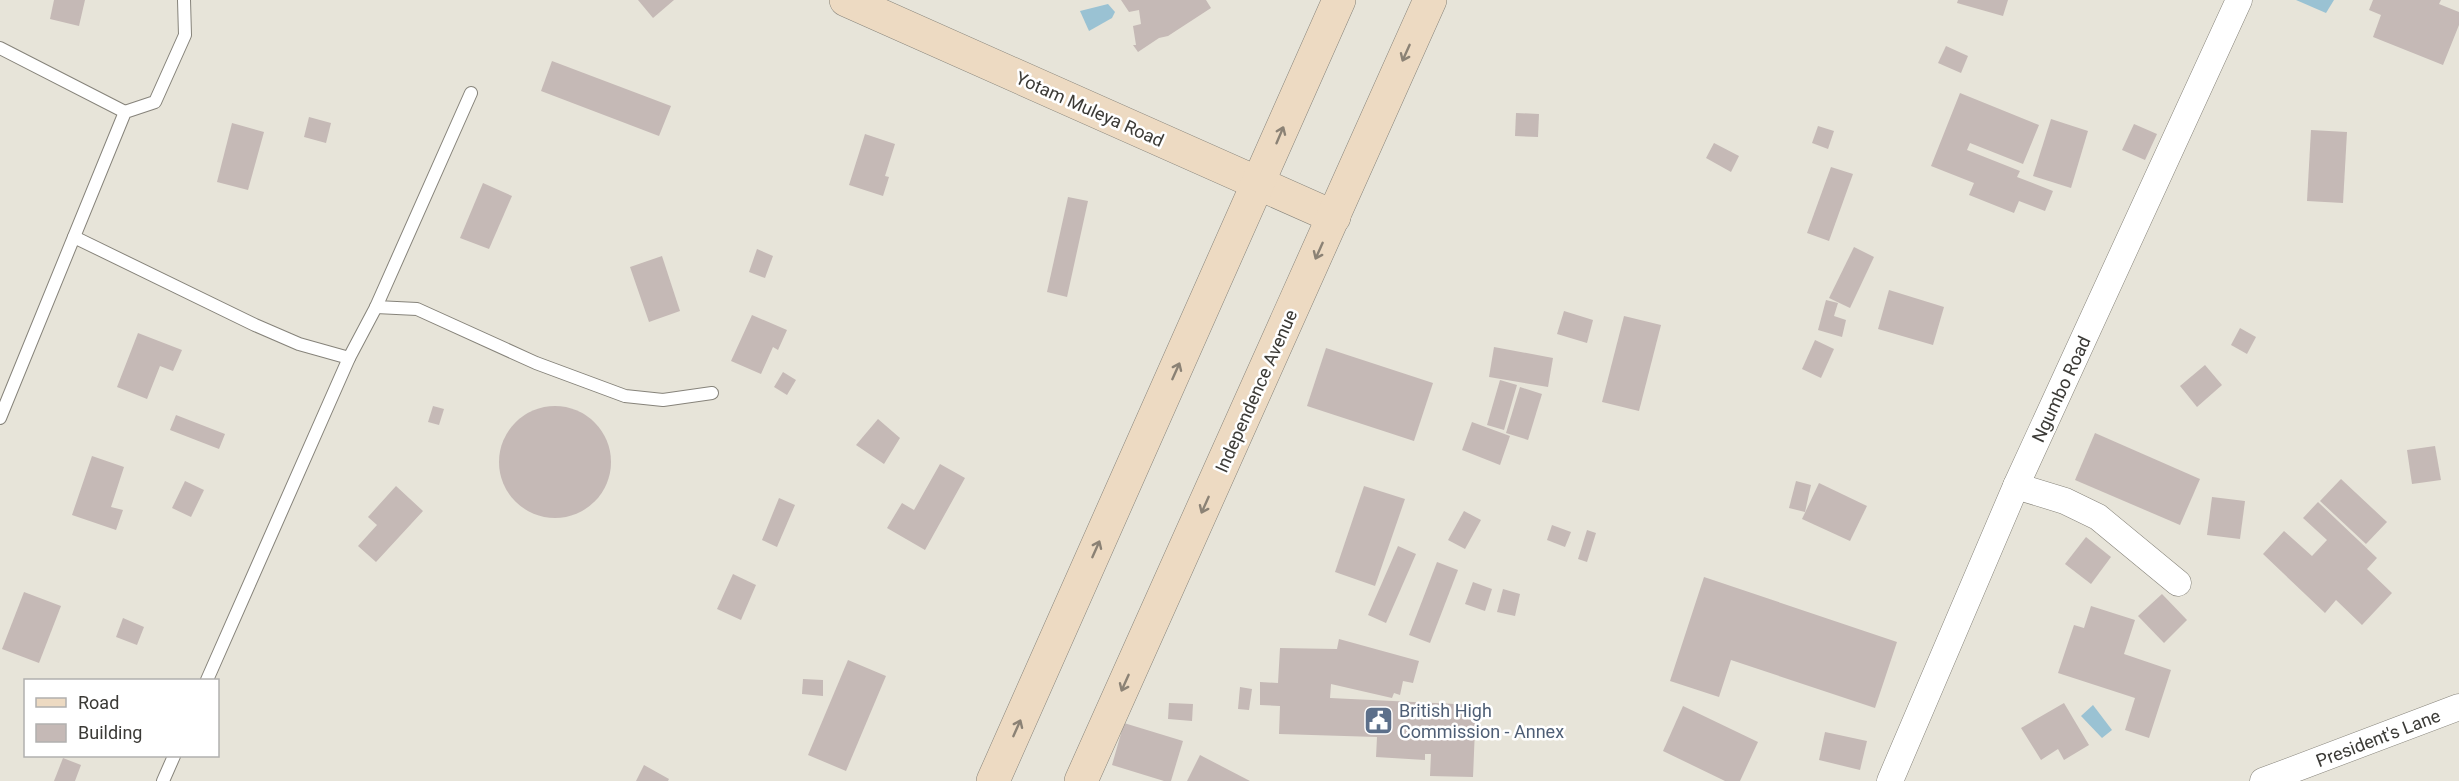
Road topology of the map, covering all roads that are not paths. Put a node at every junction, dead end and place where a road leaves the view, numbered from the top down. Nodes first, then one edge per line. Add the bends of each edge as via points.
1 (184, 0) edge
2 (846, 0) edge
3 (1339, 0) edge
4 (1430, 0) edge
5 (2239, 0) edge
6 (0, 48) edge
7 (471, 93) dead end
8 (125, 112) junction
9 (1260, 183) junction
10 (1334, 217) junction
11 (74, 237) junction
12 (376, 307) junction
13 (349, 358) junction
14 (712, 393) dead end
15 (0, 418) edge
16 (2016, 486) junction
17 (2178, 583) dead end
18 (208, 679) edge
19 (2459, 707) edge
20 (174, 757) edge
21 (163, 781) edge
22 (993, 781) edge
23 (1081, 781) edge
24 (1890, 781) edge
25 (2263, 781) edge

1 - 8 lane via 185,35 154,102
2 - 9 main road, Yotam Muleya Road
9 -> 3 main road
4 -> 10 main road, Independence Avenue
5 - 16 street, Ngumbo Road
6 - 8 lane
7 - 12 lane
8 - 11 lane
9 - 10 main road, Yotam Muleya Road
22 -> 9 main road
10 -> 23 main road, Independence Avenue
11 - 13 lane via 299,344
11 - 15 lane
12 - 13 lane
12 - 14 lane via 417,309 536,363 625,396 663,400
13 - 18 lane
16 - 17 street via 2065,501 2098,518
16 - 24 street, Ngumbo Road
19 - 25 street, President's Lane
20 - 21 lane

